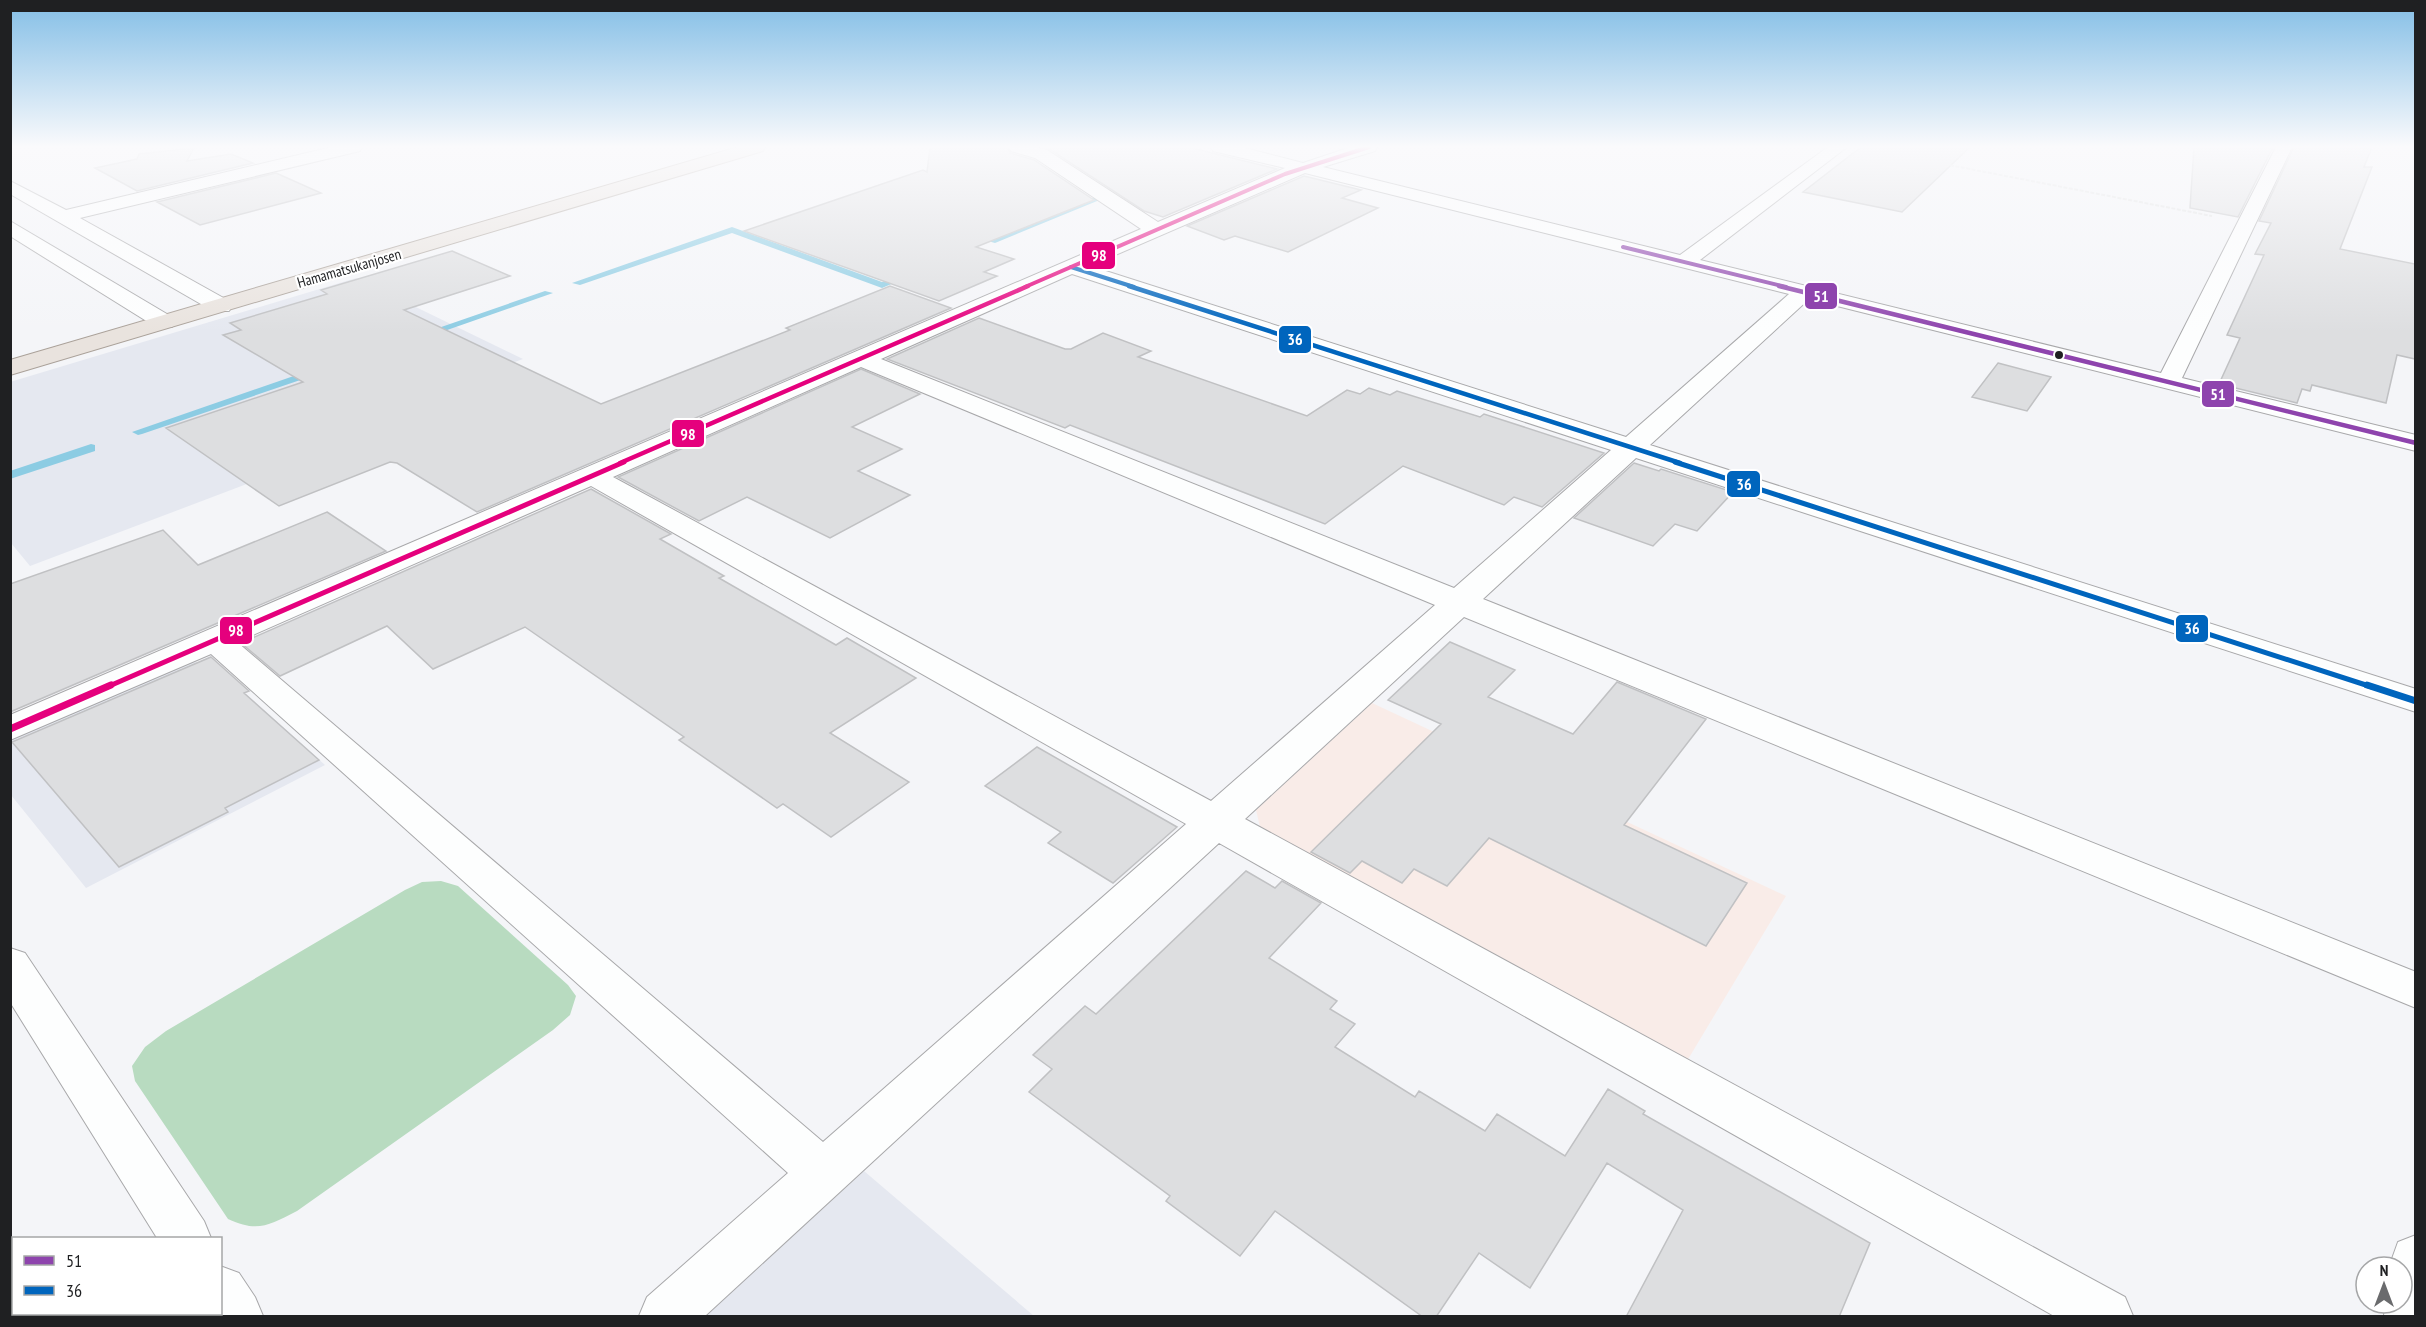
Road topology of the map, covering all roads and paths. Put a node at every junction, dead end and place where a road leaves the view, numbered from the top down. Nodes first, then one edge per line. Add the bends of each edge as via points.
1 (53, 209) edge
2 (96, 209) edge
3 (492, 209) edge
4 (548, 209) edge
5 (1122, 209) edge
6 (1207, 209) edge
7 (1469, 209) edge
8 (1756, 209) edge
9 (2175, 209) edge
10 (2254, 209) edge
11 (66, 216) junction
12 (2247, 223) junction
13 (12, 228) edge
14 (1160, 229) junction
15 (1684, 262) junction
16 (1071, 267) junction
17 (1804, 292) junction
18 (199, 293) junction
19 (221, 306) junction
20 (142, 310) junction
21 (164, 322) junction
22 (10, 348) edge
23 (861, 359) junction
24 (10, 368) edge
25 (2168, 382) junction
26 (2415, 443) edge
27 (1629, 449) junction
28 (592, 476) junction
29 (1460, 602) junction
30 (215, 640) junction
31 (2415, 701) edge
32 (10, 729) edge
33 (1215, 822) junction
34 (10, 965) edge
35 (2415, 990) edge
36 (824, 1174) junction
37 (185, 1237) edge
38 (2415, 1260) edge
39 (222, 1295) edge
40 (236, 1317) edge
41 (666, 1317) edge
42 (2106, 1317) edge
43 (2411, 1317) edge

1 - 11 street
2 - 11 street
3 - 18 main road, Hamamatsukanjosen
4 - 19 main road, Hamamatsukanjosen
5 - 14 street via 1144,224
6 - 14 street
7 - 15 street
8 - 15 street
9 - 12 path
10 - 12 street
11 - 18 street
12 - 25 street
13 - 20 street
14 - 16 street
15 - 17 street
16 - 23 street
16 - 27 street
17 - 25 street
17 - 27 street
18 - 19 street
18 - 20 main road, Hamamatsukanjosen
19 - 21 main road, Hamamatsukanjosen
20 - 21 street
20 - 22 main road, Hamamatsukanjosen
21 - 24 main road, Hamamatsukanjosen
23 - 28 street
23 - 29 street
25 - 26 street
27 - 29 street
27 - 31 street
28 - 30 street
28 - 33 street
29 - 33 street
29 - 35 street
30 - 32 street
30 - 36 street
33 - 36 street
33 - 42 street
34 - 37 street
36 - 41 street
38 - 43 street
39 - 40 street

